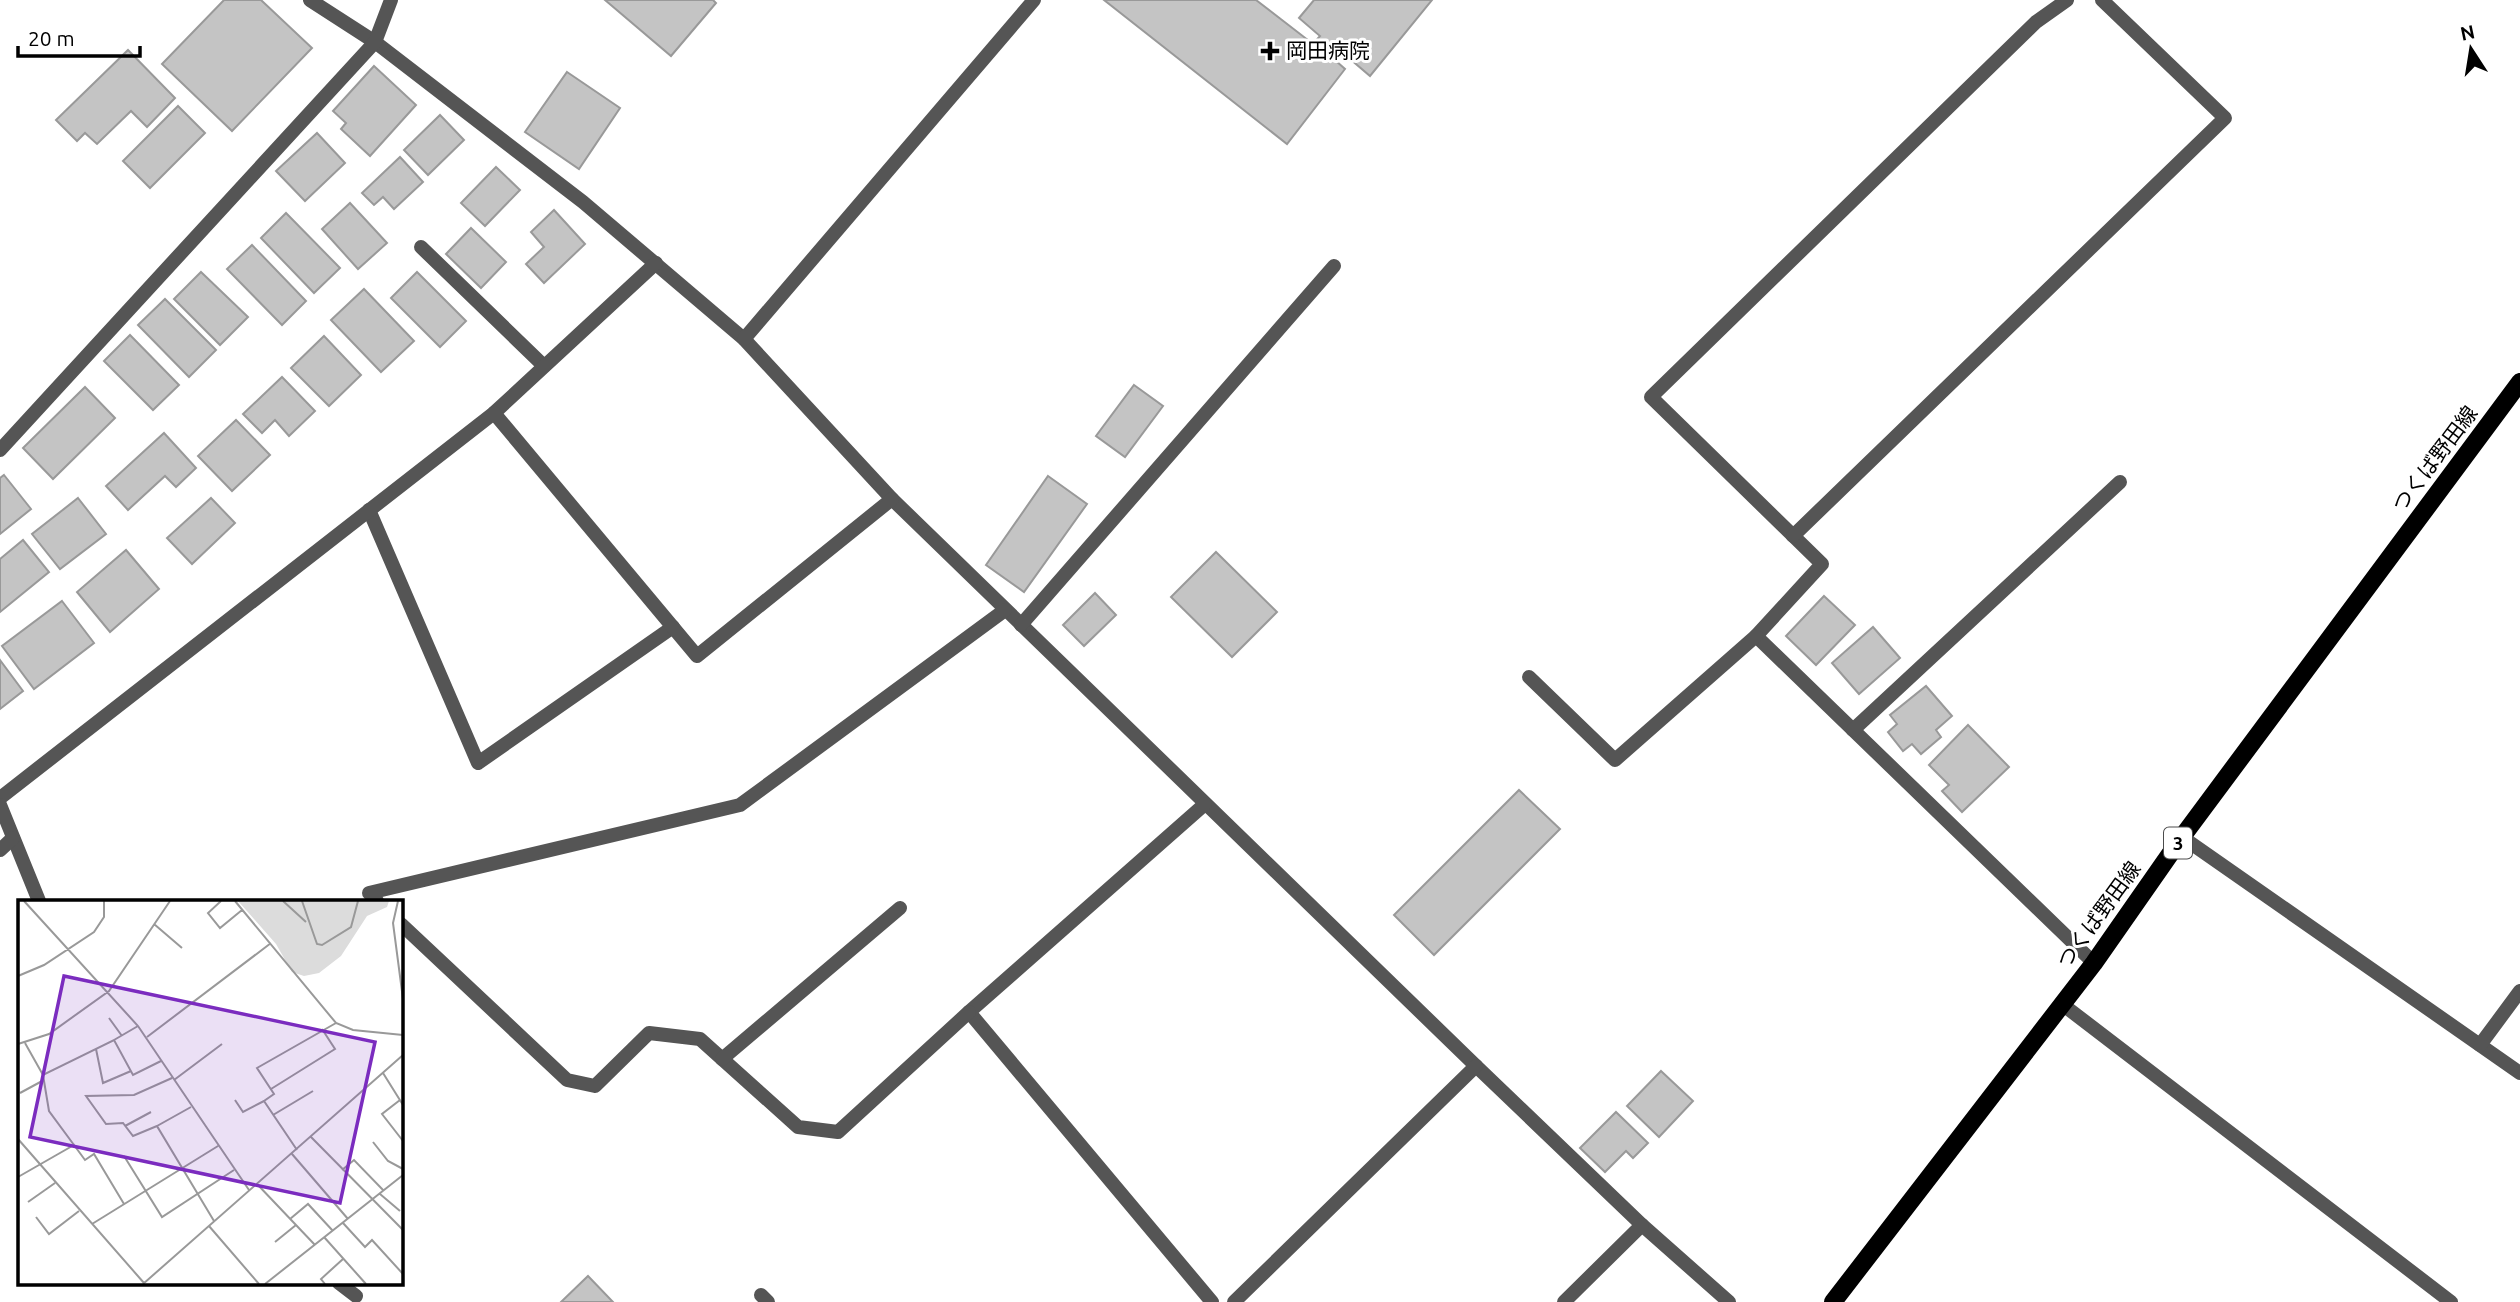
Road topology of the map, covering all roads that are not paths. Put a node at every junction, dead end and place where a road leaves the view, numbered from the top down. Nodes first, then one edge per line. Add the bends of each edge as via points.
1 (310, 0) edge
2 (391, 0) edge
3 (1034, 0) edge
4 (2067, 0) edge
5 (2102, 0) edge
6 (375, 42) junction
7 (421, 247) dead end
8 (656, 263) junction
9 (1334, 266) dead end
10 (744, 339) junction
11 (544, 366) junction
12 (2520, 382) edge
13 (494, 413) junction
14 (0, 450) edge
15 (2120, 482) dead end
16 (892, 499) junction
17 (369, 510) junction
18 (1793, 536) junction
19 (1006, 610) junction
20 (1021, 625) junction
21 (673, 627) junction
22 (1756, 636) junction
23 (1530, 677) dead end
24 (1853, 730) junction
25 (0, 798) edge
26 (1205, 804) junction
27 (0, 805) edge
28 (2182, 837) junction
29 (13, 838) junction
30 (0, 850) edge
31 (39, 900) edge
32 (376, 900) edge
33 (900, 908) dead end
34 (402, 925) edge
35 (2094, 963) junction
36 (2520, 991) edge
37 (2062, 1004) junction
38 (969, 1012) junction
39 (2480, 1045) junction
40 (722, 1059) junction
41 (1476, 1066) junction
42 (2520, 1073) edge
43 (1642, 1225) junction
44 (340, 1284) edge
45 (356, 1300) edge
46 (1840, 1300) edge
47 (1212, 1302) edge
48 (1234, 1302) edge
49 (1564, 1302) edge
50 (1728, 1302) edge
51 (2451, 1302) edge

1 - 6 street
2 - 6 street
3 - 10 street
4 - 18 street via 2036,22 1651,397
5 - 18 street via 2225,118
6 - 8 street
6 - 14 street
7 - 11 street
8 - 10 street
8 - 11 street
9 - 20 street
10 - 16 street
11 - 13 street
12 - 28 main road, つくば野田線 / 3
13 - 17 street
13 - 21 street
15 - 24 street
16 - 19 street
16 - 21 street via 697,656
17 - 21 street via 478,763
17 - 25 street
18 - 22 street via 1822,565
19 - 20 street
19 - 32 street via 740,806 369,893
20 - 26 street
22 - 23 street via 1615,760
22 - 24 street
24 - 35 street
26 - 38 street
26 - 41 street
27 - 29 street
28 - 35 main road, つくば野田線 / 3
28 - 39 street
29 - 30 street
29 - 31 street
33 - 40 street
34 - 40 street via 567,1080 595,1086 649,1034 700,1039
35 - 37 main road, つくば野田線 / 3
36 - 39 street
37 - 46 main road, つくば野田線 / 3
37 - 51 street
38 - 40 street via 838,1132 798,1127
38 - 47 street
39 - 42 street
41 - 43 street
41 - 48 street
43 - 49 street
43 - 50 street
44 - 45 street

